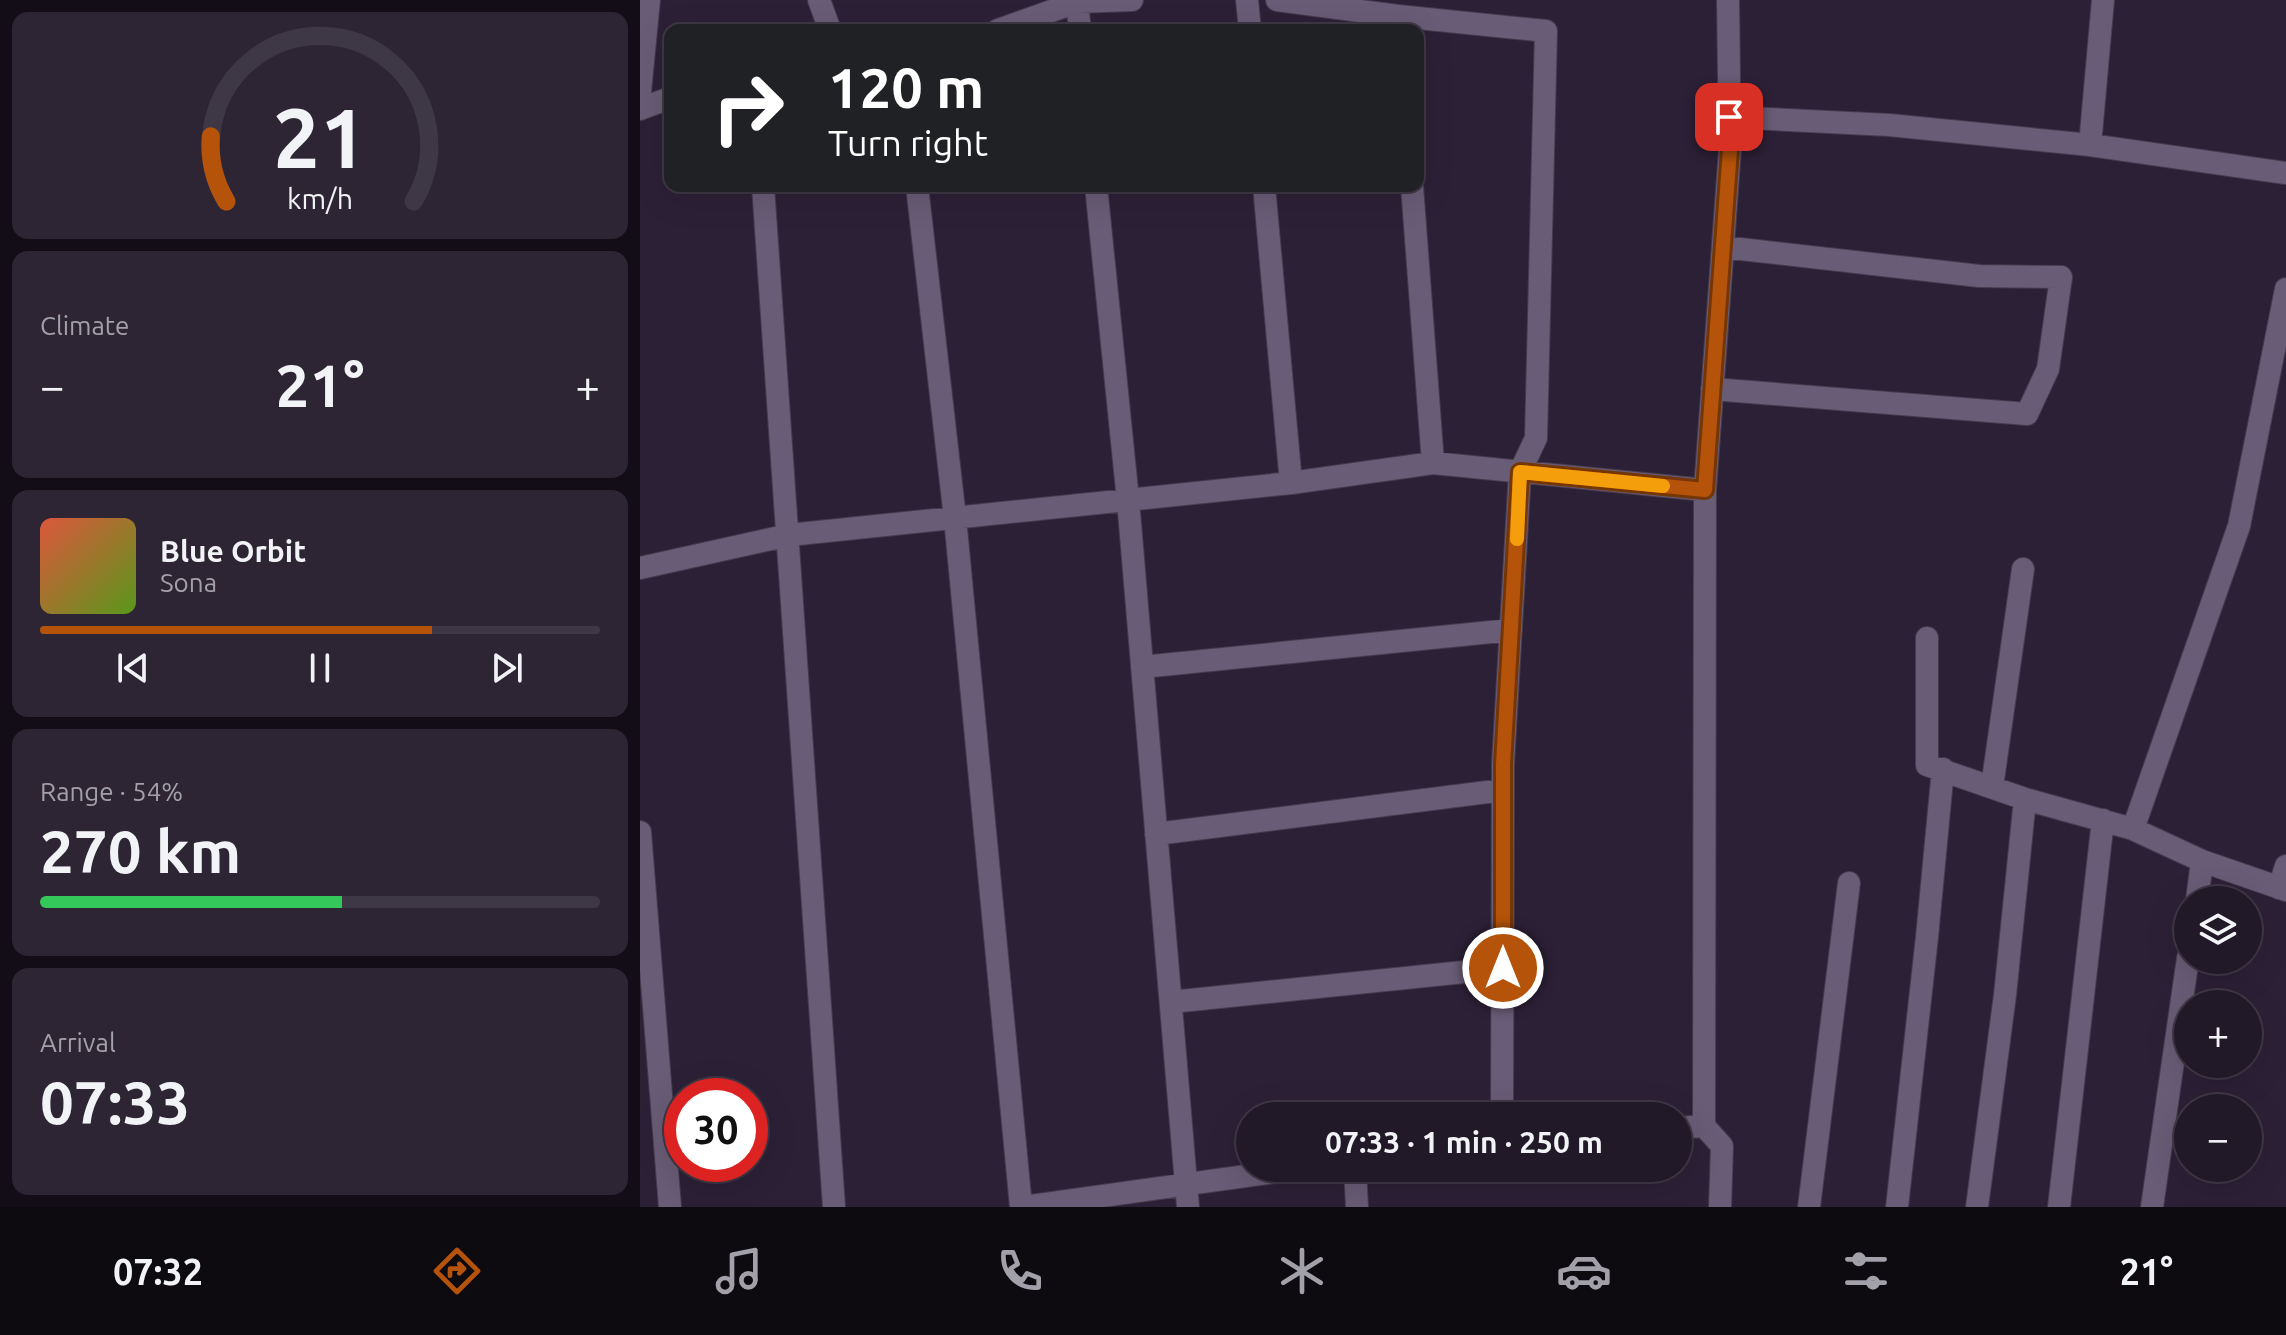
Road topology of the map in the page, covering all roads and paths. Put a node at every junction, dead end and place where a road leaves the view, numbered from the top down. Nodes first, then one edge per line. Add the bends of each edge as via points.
1 (649, 0) edge
2 (819, 0) edge
3 (1132, 0) edge
4 (1247, 0) edge
5 (1277, 0) edge
6 (1728, 0) edge
7 (2103, 0) edge
8 (1077, 2) edge
9 (1399, 23) edge
10 (828, 24) edge
11 (1015, 24) edge
12 (1079, 24) edge
13 (1249, 24) edge
14 (1424, 24) edge
15 (640, 92) edge
16 (664, 100) edge
17 (640, 109) edge
18 (1729, 117) junction
19 (2090, 145) junction
20 (2286, 173) edge
21 (763, 192) edge
22 (918, 192) edge
23 (1097, 192) edge
24 (1265, 192) edge
25 (1412, 192) edge
26 (1723, 247) junction
27 (2286, 289) edge
28 (1712, 389) junction
29 (1433, 463) junction
30 (1520, 472) junction
31 (1291, 483) junction
32 (1705, 490) junction
33 (1128, 500) junction
34 (955, 518) junction
35 (789, 535) junction
36 (640, 568) edge
37 (2023, 569) dead end
38 (1511, 630) junction
39 (1927, 638) dead end
40 (1142, 667) junction
41 (1943, 769) junction
42 (1992, 787) junction
43 (1503, 790) junction
44 (2025, 799) junction
45 (2103, 820) junction
46 (2133, 829) junction
47 (640, 832) edge
48 (1156, 834) junction
49 (2202, 861) junction
50 (2286, 866) edge
51 (1849, 883) dead end
52 (642, 884) edge
53 (2199, 886) edge
54 (2282, 889) edge
55 (1503, 968) junction
56 (2186, 974) edge
57 (1171, 1002) junction
58 (649, 1069) edge
59 (1502, 1102) edge
60 (1704, 1126) junction
61 (1692, 1127) edge
62 (1236, 1177) edge
63 (1356, 1182) edge
64 (1186, 1184) junction
65 (670, 1207) edge
66 (834, 1207) edge
67 (1023, 1207) edge
68 (1188, 1207) edge
69 (1357, 1207) edge
70 (1720, 1207) edge
71 (1809, 1207) edge
72 (1897, 1207) edge
73 (1977, 1207) edge
74 (2059, 1207) edge
75 (2152, 1207) edge

1 - 15 street
2 - 10 street
3 - 8 street
4 - 13 street
5 - 9 street
6 - 18 street
7 - 19 street
8 - 11 street
8 - 12 street
14 - 30 street via 1546,31 1536,438
16 - 17 street
18 - 19 street via 1889,125
18 - 26 street
19 - 20 street
21 - 35 street
22 - 34 street
23 - 33 street
24 - 31 street
25 - 29 street
26 - 28 street
26 - 28 street via 1979,276 2061,277 2048,369 2027,414
27 - 46 street via 2239,526
28 - 32 street
29 - 30 street
29 - 31 street
30 - 32 street
30 - 38 street
31 - 33 street
32 - 60 street
33 - 34 street
33 - 40 street
34 - 35 street
34 - 67 street
35 - 36 street
35 - 66 street
37 - 42 street
38 - 40 street
38 - 43 street
39 - 41 street via 1927,765
40 - 48 street
41 - 42 street
41 - 72 street
42 - 44 street
43 - 48 street
43 - 55 street
44 - 45 street
44 - 73 street
45 - 46 street
45 - 74 street
46 - 49 street
47 - 52 street
48 - 57 street
49 - 53 street
49 - 54 street
50 - 54 street
51 - 71 street
52 - 58 street
55 - 57 street
55 - 59 street
56 - 75 street
57 - 64 street
58 - 65 street
60 - 61 street
60 - 70 street via 1722,1146
62 - 64 street
63 - 69 street
64 - 67 street
64 - 68 street

